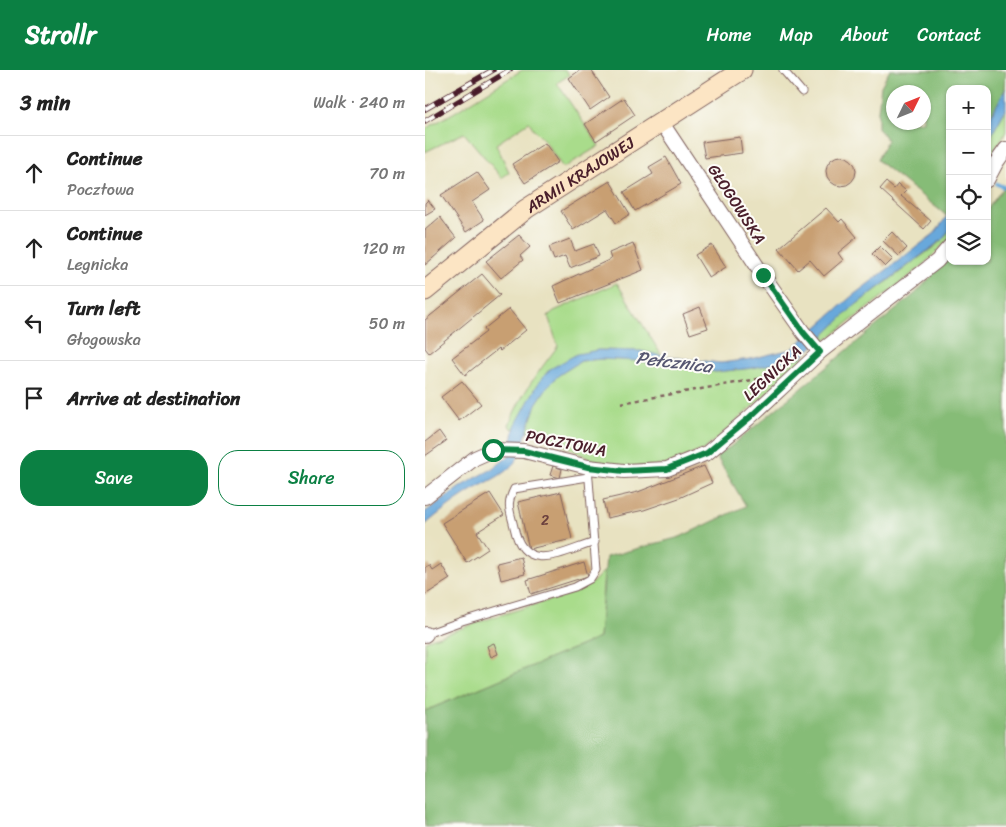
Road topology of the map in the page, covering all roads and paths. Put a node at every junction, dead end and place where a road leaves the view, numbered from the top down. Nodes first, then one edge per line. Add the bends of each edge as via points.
1 (743, 70) edge
2 (783, 70) edge
3 (802, 92) dead end
4 (662, 123) junction
5 (1006, 149) edge
6 (990, 175) edge
7 (946, 251) edge
8 (425, 291) edge
9 (820, 352) junction
10 (799, 372) junction
11 (621, 403) dead end
12 (624, 471) joint
13 (588, 472) junction
14 (425, 497) edge
15 (595, 542) junction
16 (425, 635) edge

1 - 4 main road, ARMII KRAJOWEJ
2 - 3 lane
4 - 8 main road, ARMII KRAJOWEJ via 525,209
4 - 9 street, GŁOGOWSKA via 763,275
5 - 6 street
7 - 9 street, LEGNICKA
9 - 10 street, LEGNICKA
10 - 11 path
10 - 12 street, LEGNICKA via 707,453 667,469
12 - 13 street, POCZTOWA
13 - 14 street, POCZTOWA via 524,451 493,450 475,458
13 - 15 lane
13 - 15 lane via 514,490 509,501 517,539 525,551 536,557 554,556
15 - 16 lane via 596,570 590,579 575,587

